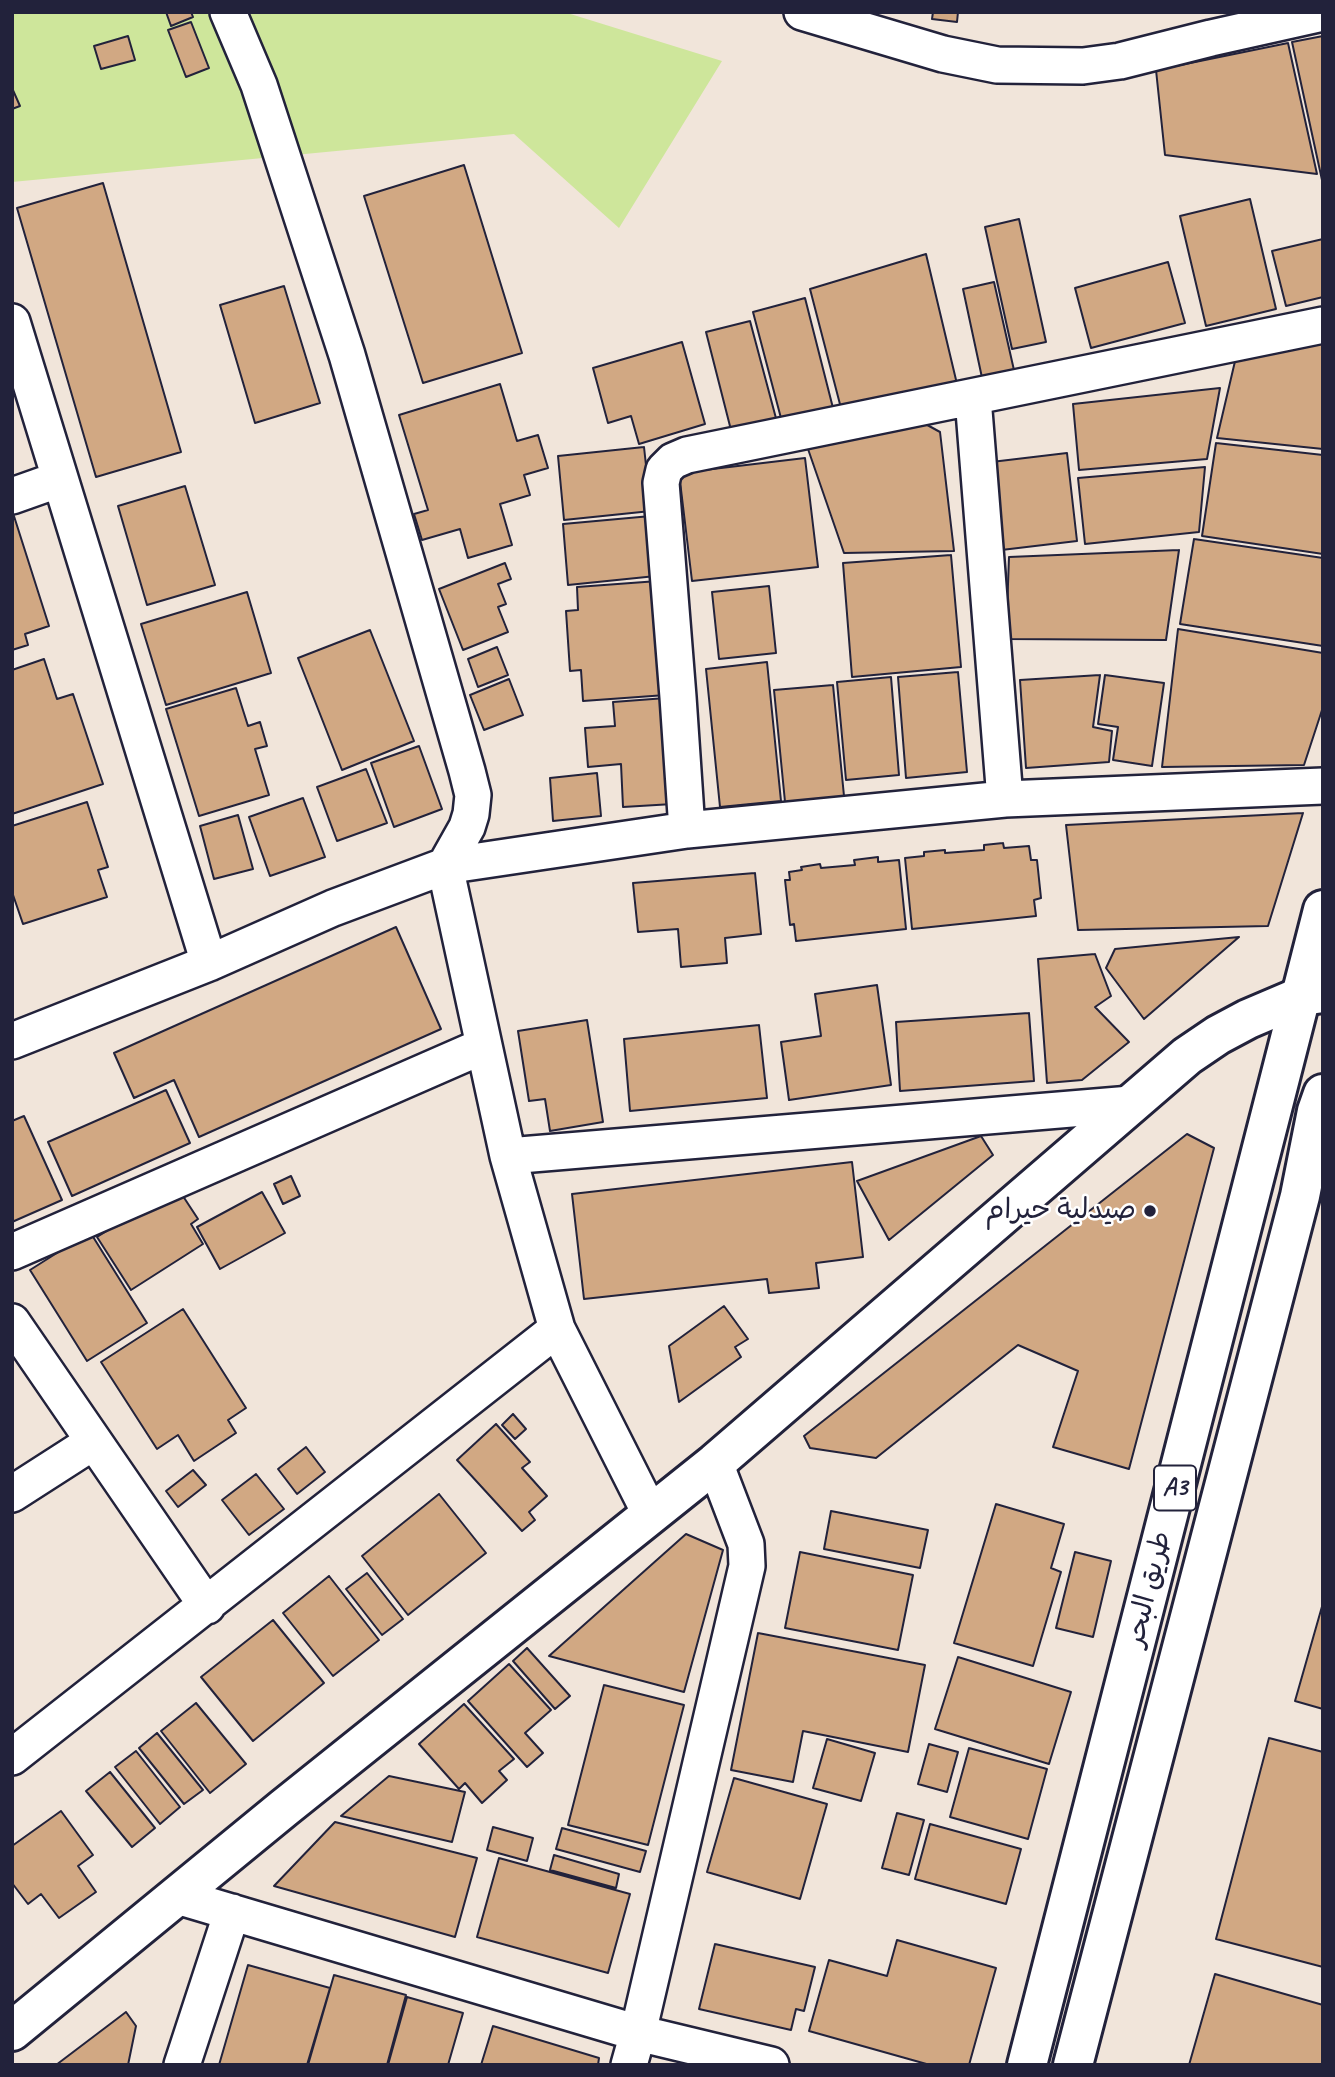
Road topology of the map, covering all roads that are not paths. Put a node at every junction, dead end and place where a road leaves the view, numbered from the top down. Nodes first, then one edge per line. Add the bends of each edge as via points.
1 (228, 12) edge
2 (802, 12) edge
3 (1323, 13) edge
4 (1207, 25) edge
5 (12, 322) edge
6 (1323, 325) edge
7 (972, 398) junction
8 (60, 479) junction
9 (12, 496) edge
10 (1323, 786) edge
11 (1005, 799) junction
12 (687, 830) junction
13 (445, 866) junction
14 (1323, 910) edge
15 (209, 963) junction
16 (1312, 995) edge
17 (12, 1041) edge
18 (483, 1046) junction
19 (1323, 1094) edge
20 (1131, 1104) junction
21 (508, 1156) junction
22 (12, 1252) edge
23 (12, 1322) edge
24 (557, 1329) junction
25 (93, 1441) junction
26 (715, 1462) junction
27 (12, 1494) edge
28 (651, 1515) junction
29 (206, 1606) junction
30 (12, 1757) edge
31 (177, 1896) junction
32 (232, 1912) junction
33 (12, 2031) edge
34 (634, 2049) edge
35 (182, 2065) edge
36 (771, 2065) edge
37 (1027, 2065) edge
38 (1073, 2065) edge

1 - 13 street via 259,86 347,355 467,771 473,795 471,814
2 - 4 street via 943,54 997,65 1083,66 1120,61
3 - 4 street
5 - 8 street
6 - 7 street
7 - 11 street
7 - 12 street via 687,455 664,470 661,483
8 - 9 street
8 - 15 street
10 - 11 street
11 - 12 street
12 - 13 street
13 - 15 street via 333,908
13 - 18 street
14 - 16 main road, طريق البحر / A3
15 - 17 street
16 - 20 main road via 1218,1035
16 - 37 main road, طريق البحر / A3
18 - 21 street
18 - 22 street
19 - 38 main road, طريق البحر / A3
20 - 21 street
20 - 26 main road
21 - 24 street
23 - 25 street
24 - 28 street
24 - 29 street
25 - 27 street
25 - 29 street
26 - 28 main road
26 - 34 street via 746,1544 747,1566
28 - 31 main road
29 - 30 street
31 - 32 street
31 - 33 main road
32 - 34 street
32 - 35 street
34 - 36 street

